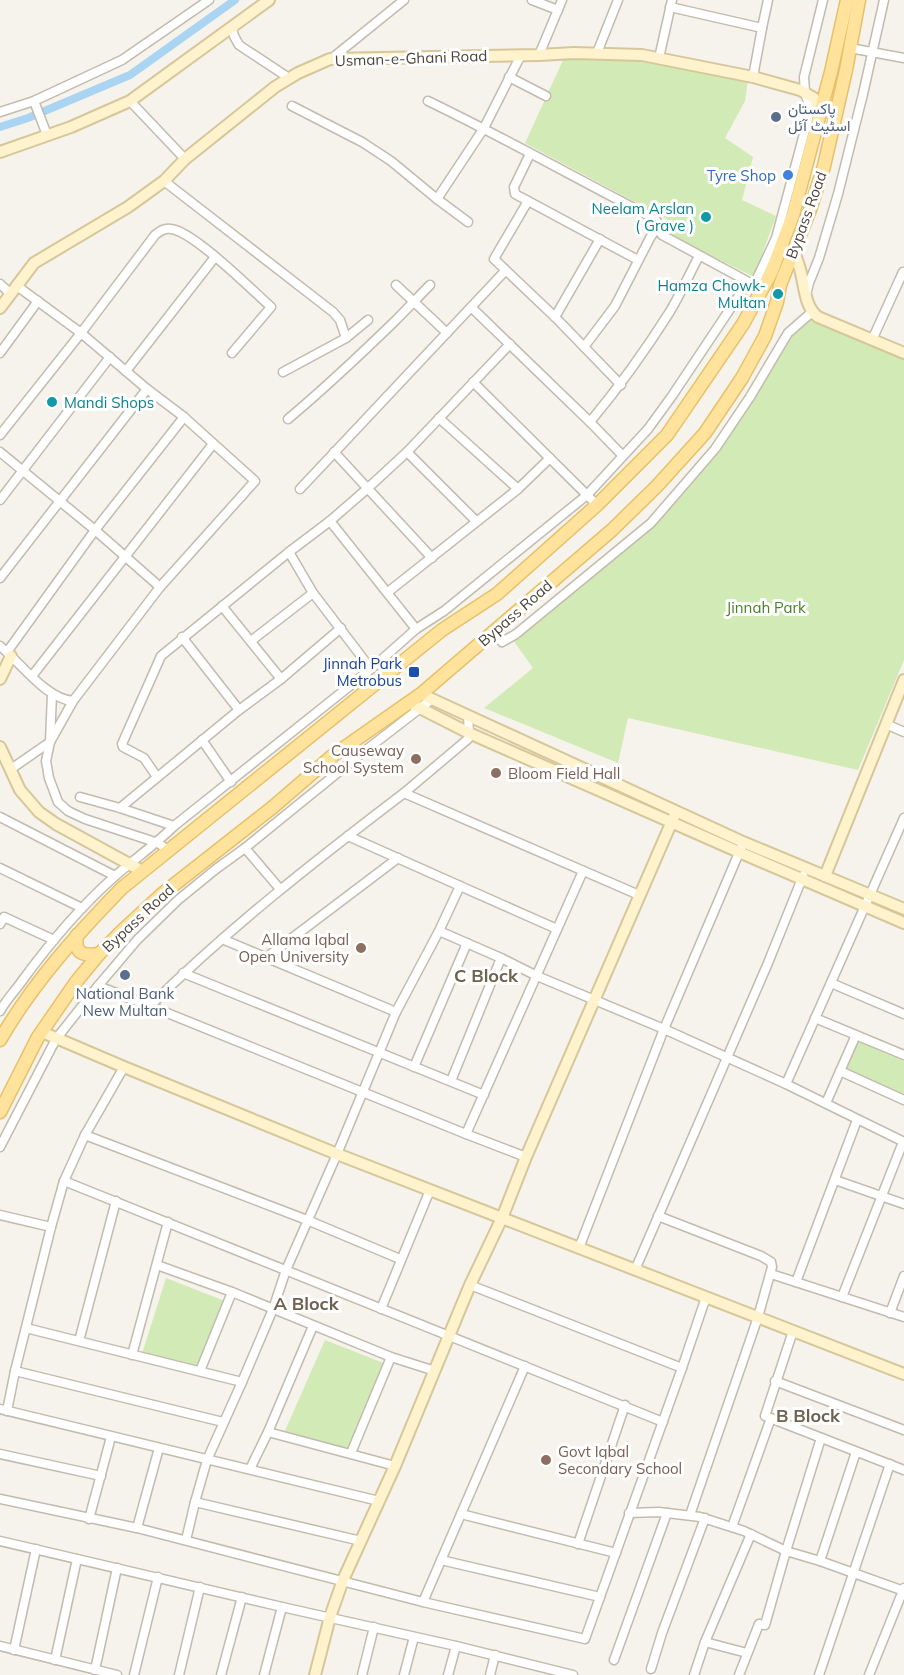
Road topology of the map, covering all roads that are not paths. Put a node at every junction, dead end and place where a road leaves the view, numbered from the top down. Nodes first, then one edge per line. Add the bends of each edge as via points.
1 (209, 0) edge
2 (269, 0) edge
3 (404, 0) edge
4 (532, 0) edge
5 (562, 0) edge
6 (618, 0) edge
7 (768, 0) edge
8 (823, 0) edge
9 (847, 0) edge
10 (859, 0) edge
11 (884, 0) edge
12 (671, 4) edge
13 (558, 10) junction
14 (232, 28) junction
15 (762, 28) junction
16 (850, 48) junction
17 (597, 53) junction
18 (872, 53) junction
19 (521, 55) junction
20 (539, 55) junction
21 (659, 58) junction
22 (904, 58) edge
23 (330, 59) junction
24 (509, 77) junction
25 (753, 77) junction
26 (289, 78) junction
27 (805, 92) junction
28 (546, 96) dead end
29 (130, 101) junction
30 (428, 101) dead end
31 (35, 103) junction
32 (292, 106) dead end
33 (0, 112) edge
34 (820, 114) junction
35 (484, 128) junction
36 (47, 135) junction
37 (0, 152) edge
38 (530, 154) junction
39 (185, 159) junction
40 (164, 181) junction
41 (437, 199) junction
42 (528, 201) junction
43 (468, 222) dead end
44 (658, 226) junction
45 (600, 239) junction
46 (793, 249) junction
47 (699, 256) junction
48 (215, 257) junction
49 (638, 261) junction
50 (505, 271) junction
51 (904, 272) edge
52 (0, 284) edge
53 (396, 285) dead end
54 (430, 285) dead end
55 (759, 289) junction
56 (14, 290) junction
57 (806, 297) junction
58 (38, 301) junction
59 (413, 301) junction
60 (777, 302) junction
61 (471, 307) junction
62 (0, 308) edge
63 (812, 312) junction
64 (555, 317) junction
65 (368, 320) dead end
66 (81, 333) junction
67 (447, 333) junction
68 (346, 338) junction
69 (872, 340) junction
70 (510, 344) junction
71 (584, 347) junction
72 (0, 353) edge
73 (232, 353) dead end
74 (904, 353) edge
75 (110, 357) junction
76 (126, 371) junction
77 (282, 372) dead end
78 (473, 382) junction
79 (621, 385) junction
80 (147, 389) junction
81 (184, 417) junction
82 (288, 418) dead end
83 (439, 418) junction
84 (590, 422) junction
85 (0, 435) edge
86 (213, 444) junction
87 (0, 452) edge
88 (334, 452) junction
89 (406, 452) junction
90 (623, 456) junction
91 (550, 458) junction
92 (23, 471) junction
93 (368, 488) junction
94 (300, 489) dead end
95 (518, 489) junction
96 (587, 495) junction
97 (0, 500) edge
98 (59, 501) junction
99 (597, 505) junction
100 (330, 521) junction
101 (476, 522) junction
102 (95, 530) junction
103 (289, 552) junction
104 (126, 558) junction
105 (432, 558) junction
106 (0, 578) edge
107 (160, 587) junction
108 (313, 592) junction
109 (388, 592) junction
110 (222, 606) junction
111 (341, 628) junction
112 (416, 629) junction
113 (493, 632) junction
114 (182, 637) junction
115 (251, 641) junction
116 (6, 651) edge
117 (374, 666) junction
118 (385, 675) junction
119 (32, 676) junction
120 (0, 679) edge
121 (281, 679) junction
122 (904, 680) edge
123 (52, 694) junction
124 (426, 697) junction
125 (73, 701) junction
126 (415, 706) junction
127 (239, 710) junction
128 (468, 716) junction
129 (886, 724) junction
130 (904, 732) edge
131 (469, 733) junction
132 (202, 740) junction
133 (50, 742) junction
134 (0, 747) edge
135 (11, 769) junction
136 (157, 777) junction
137 (231, 782) junction
138 (404, 793) junction
139 (80, 797) dead end
140 (120, 808) junction
141 (0, 817) edge
142 (674, 817) junction
143 (904, 818) edge
144 (174, 826) junction
145 (348, 836) junction
146 (163, 846) junction
147 (741, 847) junction
148 (245, 848) junction
149 (399, 858) junction
150 (129, 863) junction
151 (0, 868) edge
152 (142, 871) junction
153 (583, 872) junction
154 (804, 874) junction
155 (115, 876) junction
156 (825, 876) junction
157 (460, 886) junction
158 (280, 889) junction
159 (639, 895) junction
160 (871, 895) junction
161 (866, 907) junction
162 (82, 908) junction
163 (904, 909) edge
164 (904, 923) edge
165 (0, 924) edge
166 (557, 929) junction
167 (439, 931) junction
168 (77, 935) junction
169 (222, 939) junction
170 (54, 940) junction
171 (467, 943) junction
172 (99, 954) junction
173 (60, 955) junction
174 (267, 957) junction
175 (501, 958) junction
176 (183, 974) junction
177 (82, 975) junction
178 (537, 976) junction
179 (831, 983) junction
180 (98, 986) junction
181 (595, 999) junction
182 (1, 1006) edge
183 (150, 1006) junction
184 (396, 1012) junction
185 (904, 1014) edge
186 (815, 1018) junction
187 (664, 1029) junction
188 (42, 1032) junction
189 (856, 1035) junction
190 (56, 1039) junction
191 (0, 1040) edge
192 (378, 1053) junction
193 (904, 1055) edge
194 (726, 1057) junction
195 (124, 1067) junction
196 (414, 1067) junction
197 (840, 1071) junction
198 (451, 1081) junction
199 (786, 1084) junction
200 (362, 1092) junction
201 (484, 1095) junction
202 (904, 1100) edge
203 (826, 1103) junction
204 (0, 1112) edge
205 (857, 1120) junction
206 (466, 1134) junction
207 (86, 1135) junction
208 (904, 1142) edge
209 (0, 1147) edge
210 (337, 1154) junction
211 (526, 1157) junction
212 (835, 1180) junction
213 (64, 1181) junction
214 (430, 1190) junction
215 (881, 1197) junction
216 (116, 1201) junction
217 (904, 1204) edge
218 (0, 1215) edge
219 (658, 1215) junction
220 (502, 1218) junction
221 (307, 1220) junction
222 (168, 1222) junction
223 (51, 1227) junction
224 (579, 1248) junction
225 (400, 1259) junction
226 (157, 1265) junction
227 (285, 1270) junction
228 (635, 1270) junction
229 (771, 1274) junction
230 (904, 1276) edge
231 (796, 1282) junction
232 (470, 1285) junction
233 (232, 1292) junction
234 (706, 1297) junction
235 (842, 1297) junction
236 (273, 1309) junction
237 (381, 1309) junction
238 (891, 1313) junction
239 (758, 1317) junction
240 (904, 1317) edge
241 (313, 1326) junction
242 (26, 1328) junction
243 (793, 1331) junction
244 (448, 1336) junction
245 (79, 1341) junction
246 (132, 1354) junction
247 (391, 1357) junction
248 (525, 1366) junction
249 (682, 1368) junction
250 (15, 1371) junction
251 (200, 1371) junction
252 (435, 1371) junction
253 (904, 1374) edge
254 (776, 1381) junction
255 (242, 1382) junction
256 (625, 1405) junction
257 (4, 1410) edge
258 (771, 1419) junction
259 (223, 1422) junction
260 (663, 1422) junction
261 (904, 1431) edge
262 (268, 1432) junction
263 (111, 1437) junction
264 (821, 1438) junction
265 (159, 1448) junction
266 (856, 1452) junction
267 (351, 1453) junction
268 (0, 1454) edge
269 (207, 1460) junction
270 (890, 1464) junction
271 (395, 1466) junction
272 (250, 1469) junction
273 (904, 1470) edge
274 (101, 1476) junction
275 (0, 1498) edge
276 (379, 1501) junction
277 (195, 1502) junction
278 (629, 1513) junction
279 (667, 1513) junction
280 (461, 1514) junction
281 (690, 1515) junction
282 (705, 1518) junction
283 (89, 1519) junction
284 (732, 1527) junction
285 (137, 1528) junction
286 (751, 1534) junction
287 (186, 1540) junction
288 (0, 1541) edge
289 (361, 1541) junction
290 (578, 1544) junction
291 (36, 1549) junction
292 (786, 1551) junction
293 (616, 1553) junction
294 (77, 1559) junction
295 (441, 1560) junction
296 (820, 1560) junction
297 (117, 1568) junction
298 (854, 1574) junction
299 (158, 1578) junction
300 (343, 1580) junction
301 (200, 1587) junction
302 (904, 1590) edge
303 (242, 1597) junction
304 (600, 1597) junction
305 (423, 1602) junction
306 (282, 1607) junction
307 (330, 1617) junction
308 (374, 1627) junction
309 (414, 1637) junction
310 (705, 1642) junction
311 (0, 1646) edge
312 (456, 1646) junction
313 (14, 1650) junction
314 (747, 1653) junction
315 (495, 1655) junction
316 (55, 1660) junction
317 (614, 1660) dead end
318 (533, 1665) junction
319 (651, 1669) dead end
320 (95, 1670) junction
321 (117, 1675) edge
322 (134, 1675) edge
323 (179, 1675) edge
324 (221, 1675) edge
325 (264, 1675) edge
326 (315, 1675) edge
327 (362, 1675) edge
328 (404, 1675) edge
329 (448, 1675) edge
330 (489, 1675) edge
331 (530, 1675) edge
332 (573, 1675) edge
333 (694, 1675) edge
334 (739, 1675) edge
335 (819, 1675) edge
336 (869, 1675) edge

1 - 31 street via 122,60
2 - 14 main road
3 - 23 street
4 - 13 street
5 - 13 street
6 - 17 street
7 - 15 street
8 - 27 street via 805,72
9 - 34 main road
10 - 16 main road, Bypass Road
11 - 18 street
12 - 15 street
12 - 21 street
13 - 20 street
14 - 26 street via 239,45
14 - 29 main road
15 - 25 street
16 - 18 street
16 - 46 main road, Bypass Road via 824,166
17 - 20 main road, Usman-e-Ghani Road
17 - 21 main road, Usman-e-Ghani Road
18 - 22 street
18 - 57 street via 838,194
19 - 20 main road, Usman-e-Ghani Road
19 - 23 main road, Usman-e-Ghani Road
19 - 24 street
21 - 25 main road, Usman-e-Ghani Road
23 - 26 main road, Usman-e-Ghani Road
24 - 28 street
24 - 35 street
25 - 27 main road, Usman-e-Ghani Road
26 - 39 main road, Usman-e-Ghani Road
27 - 34 main road via 814,98
27 - 55 street via 809,113 801,148
29 - 36 main road
29 - 39 street
30 - 35 street
31 - 33 street
31 - 36 street
32 - 41 street via 362,142
34 - 55 main road via 793,215 771,273
35 - 38 street
35 - 41 street
36 - 37 main road
38 - 42 street via 513,191
38 - 44 street via 655,219
39 - 40 main road, Usman-e-Ghani Road
40 - 56 main road, Usman-e-Ghani Road via 34,263
40 - 68 street via 333,312
41 - 43 street
42 - 45 street
42 - 50 street via 494,259
44 - 47 street via 662,235
44 - 49 street
45 - 49 street
45 - 64 street
46 - 57 main road
46 - 60 main road, Bypass Road
47 - 55 street
47 - 79 street via 670,311
48 - 66 street via 186,234 162,229
48 - 73 street via 271,307
48 - 76 street
49 - 71 street via 615,306
50 - 61 street
50 - 64 street
51 - 69 street
52 - 56 street
53 - 59 street
54 - 59 street
55 - 60 main road
55 - 90 street via 742,291 672,396
55 - 99 main road via 743,324 667,435
56 - 58 street
56 - 62 main road, Usman-e-Ghani Road
57 - 63 main road
58 - 66 street
58 - 72 street
59 - 67 street
59 - 82 street
60 - 113 main road, Bypass Road via 765,336 742,378 705,433 612,530
61 - 67 street
61 - 70 street
63 - 69 main road
63 - 113 street via 788,333 715,449 651,523 516,634 501,642
64 - 71 street
65 - 68 street
66 - 75 street
66 - 85 street
67 - 88 street
68 - 77 street
69 - 74 main road
70 - 78 street
70 - 84 street
71 - 79 street
75 - 76 street
75 - 92 street
76 - 80 street
78 - 83 street
78 - 91 street
79 - 84 street
80 - 81 street
80 - 98 street
81 - 86 street
81 - 102 street
83 - 89 street
83 - 95 street
84 - 90 street
86 - 104 street
86 - 107 street via 255,481
87 - 92 street
88 - 93 street
88 - 94 street
89 - 93 street
89 - 101 street
90 - 96 street
91 - 95 street
91 - 96 street
92 - 97 street
92 - 98 street
93 - 100 street
93 - 105 street
95 - 101 street
96 - 99 street
96 - 112 street via 444,611
98 - 102 street
98 - 106 street
99 - 118 main road via 497,594 442,630
100 - 103 street
100 - 109 street
101 - 105 street
102 - 104 street
102 - 116 street
103 - 108 street
103 - 110 street
104 - 107 street
104 - 119 street
105 - 109 street
107 - 125 street
108 - 111 street
108 - 115 street
109 - 112 street
110 - 114 street
110 - 115 street
111 - 117 street
111 - 121 street
112 - 117 street
113 - 124 main road, Bypass Road
114 - 127 street
114 - 136 street via 161,656 122,744 144,758
115 - 121 street
116 - 119 street
116 - 120 main road
117 - 118 street
117 - 137 street
118 - 146 main road
119 - 123 street
121 - 127 street
122 - 129 main road
123 - 125 street
123 - 133 street
124 - 126 main road, Bypass Road
124 - 128 main road
125 - 133 street
126 - 131 main road
126 - 148 street
126 - 172 main road, Bypass Road via 331,757 161,895
127 - 132 street
128 - 131 street
128 - 142 main road
129 - 130 street
129 - 156 main road
131 - 138 street via 468,739
131 - 142 main road
132 - 136 street
132 - 137 street
133 - 135 street
133 - 146 street via 46,761 58,802 85,819
134 - 135 main road
135 - 150 main road via 20,790 39,812
136 - 140 street
137 - 144 street
138 - 145 street
138 - 153 street
139 - 140 street
140 - 144 street
141 - 155 street
142 - 147 main road
142 - 159 main road
143 - 160 street
144 - 146 street
145 - 149 street
145 - 158 street
146 - 150 street
146 - 152 main road
147 - 154 main road
147 - 187 street
148 - 158 street
148 - 180 street via 178,900
149 - 157 street
149 - 174 street
150 - 152 main road
150 - 155 street
151 - 162 street
152 - 168 main road
153 - 159 street
153 - 166 street
154 - 156 main road
154 - 161 main road
154 - 194 street
155 - 162 street
156 - 160 main road
157 - 166 street
157 - 167 street
158 - 169 street
159 - 181 main road
160 - 161 street
160 - 163 main road
161 - 164 main road
161 - 179 street
162 - 170 street
165 - 170 street via 4,917
166 - 178 street
167 - 171 street
167 - 184 street
168 - 172 main road via 79,952
168 - 173 main road
169 - 174 street
169 - 176 street
170 - 182 street
171 - 175 street
171 - 196 street
172 - 177 main road, Bypass Road
173 - 177 main road via 77,956
173 - 191 main road
174 - 184 street
175 - 178 street
175 - 198 street
176 - 183 street
176 - 192 street
177 - 188 main road, Bypass Road
178 - 181 street
178 - 201 street
179 - 185 street
179 - 186 street
180 - 183 street
180 - 190 street
181 - 187 street
181 - 211 main road
183 - 200 street
184 - 192 street
186 - 189 street
186 - 199 street
187 - 194 street
187 - 224 street
188 - 190 main road
188 - 204 main road, Bypass Road
189 - 193 street
189 - 197 street
190 - 195 main road
190 - 209 street
192 - 196 street
192 - 200 street
194 - 199 street
194 - 219 street
195 - 207 street
195 - 210 main road
196 - 198 street
197 - 202 street
197 - 203 street
198 - 201 street
199 - 203 street
200 - 206 street
200 - 210 street
201 - 206 street
203 - 205 street
205 - 208 street
205 - 212 street
206 - 211 street
207 - 213 street
207 - 221 street
208 - 215 street
210 - 214 main road
210 - 221 street
211 - 220 main road
212 - 215 street
212 - 231 street
213 - 216 street
213 - 223 street
214 - 220 main road
214 - 225 street
215 - 217 street
215 - 235 street
216 - 222 street
216 - 245 street
218 - 223 street
219 - 228 street
219 - 229 street via 767,1259 771,1262
220 - 224 main road
220 - 232 main road
221 - 225 street
221 - 227 street
222 - 226 street
222 - 227 street
223 - 242 street
224 - 228 main road
225 - 237 street
226 - 233 street
226 - 246 street
227 - 236 street
227 - 237 street
228 - 234 main road
229 - 231 street
229 - 239 street
230 - 238 street
231 - 235 street
232 - 244 main road
232 - 249 street
233 - 236 street
233 - 251 street
234 - 239 main road
234 - 249 street
235 - 238 street
236 - 241 street
236 - 255 street
237 - 244 street
238 - 240 street
239 - 243 main road
239 - 281 street
241 - 247 street
241 - 262 street
242 - 245 street
242 - 250 street
243 - 253 main road
243 - 254 street
244 - 248 street
244 - 252 main road
245 - 246 street
246 - 251 street
247 - 252 street
247 - 267 street
248 - 256 street
248 - 280 street
249 - 260 street
250 - 257 street
250 - 259 street
251 - 255 street
252 - 271 main road
254 - 258 street via 765,1416
254 - 261 street
255 - 259 street
256 - 260 street
256 - 290 street
257 - 263 street
258 - 264 street
258 - 284 street
259 - 269 street
260 - 278 street
262 - 267 street
262 - 272 street
263 - 265 street
263 - 274 street
264 - 266 street
264 - 292 street
265 - 269 street
265 - 285 street
266 - 270 street
266 - 296 street
267 - 271 street
268 - 274 street
269 - 272 street
269 - 277 street
270 - 273 street
270 - 298 street
271 - 276 main road
272 - 276 street
274 - 283 street
275 - 283 street
276 - 289 main road
277 - 287 street
277 - 289 street
278 - 279 street
278 - 293 street
279 - 281 street
279 - 317 street
280 - 290 street
280 - 295 street
281 - 282 street
282 - 284 street
282 - 319 street
283 - 285 street
284 - 286 street
285 - 287 street
286 - 292 street
286 - 310 street
287 - 300 street
288 - 291 street
289 - 300 main road
290 - 293 street
291 - 294 street
291 - 313 street
292 - 296 street
292 - 314 street via 765,1625 759,1624
293 - 304 street
294 - 297 street
294 - 316 street
295 - 304 street
295 - 305 street
296 - 298 street
297 - 299 street
297 - 320 street
298 - 302 street
298 - 335 street
299 - 301 street
299 - 322 street
300 - 305 street
300 - 307 main road
301 - 303 street
301 - 323 street
302 - 336 street
303 - 306 street
303 - 324 street
304 - 305 street via 585,1639
306 - 307 street
306 - 325 street
307 - 308 street
307 - 326 main road
308 - 309 street
308 - 327 street
309 - 312 street
309 - 328 street
310 - 314 street
310 - 333 street
311 - 313 street
312 - 315 street
312 - 329 street
313 - 316 street
314 - 334 street
315 - 318 street
315 - 330 street
316 - 320 street
318 - 331 street
318 - 332 street
320 - 321 street

